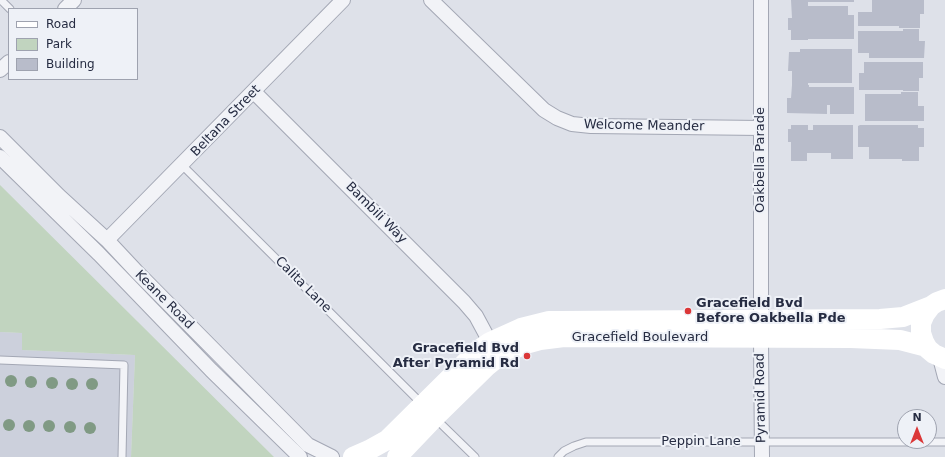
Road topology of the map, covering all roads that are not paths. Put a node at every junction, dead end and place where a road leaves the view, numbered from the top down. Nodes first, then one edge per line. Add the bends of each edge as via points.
1 (1, 0) edge
2 (74, 0) edge
3 (343, 0) edge
4 (431, 0) edge
5 (761, 0) edge
6 (9, 8) edge
7 (66, 8) edge
8 (8, 63) edge
9 (0, 70) edge
10 (254, 92) junction
11 (762, 128) junction
12 (0, 138) edge
13 (0, 157) edge
14 (182, 165) junction
15 (107, 240) junction
16 (938, 303) edge
17 (761, 329) junction
18 (851, 329) junction
19 (490, 342) junction
20 (937, 354) edge
21 (0, 360) edge
22 (945, 377) edge
23 (429, 411) junction
24 (762, 441) junction
25 (945, 442) edge
26 (122, 457) edge
27 (300, 457) edge
28 (332, 457) edge
29 (354, 457) edge
30 (397, 457) edge
31 (475, 457) edge
32 (558, 457) edge
33 (762, 457) edge

1 - 6 lane
2 - 7 street
3 - 10 street, Beltana Street
4 - 11 street, Welcome Meander via 544,110 572,124
5 - 11 street, Oakbella Parade
8 - 9 street
10 - 14 street, Beltana Street
10 - 19 street, Bambili Way via 464,302 476,316
11 - 17 street, Oakbella Parade
12 - 15 street, Keane Road
13 - 27 street, Keane Road
14 - 15 street, Beltana Street
14 - 23 lane, Calita Lane
15 - 28 street, Keane Road via 308,445
16 - 18 street, Gracefield Boulevard via 903,317 880,319
16 - 20 street via 925,314 921,323 921,333
17 - 18 street, Gracefield Boulevard
17 - 19 street, Gracefield Boulevard via 554,321 521,328
17 - 23 street, Gracefield Boulevard via 540,340 518,347 497,358
17 - 24 street, Pyramid Road
18 - 20 street, Gracefield Boulevard via 900,340
19 - 23 street, Gracefield Boulevard via 477,351
20 - 22 street
21 - 26 lane via 124,365
23 - 29 street, Gracefield Boulevard via 387,440
23 - 30 street, Gracefield Boulevard
23 - 31 lane, Calita Lane
24 - 25 lane, Peppin Lane
24 - 32 lane, Peppin Lane via 586,442 564,451
24 - 33 street, Pyramid Road

